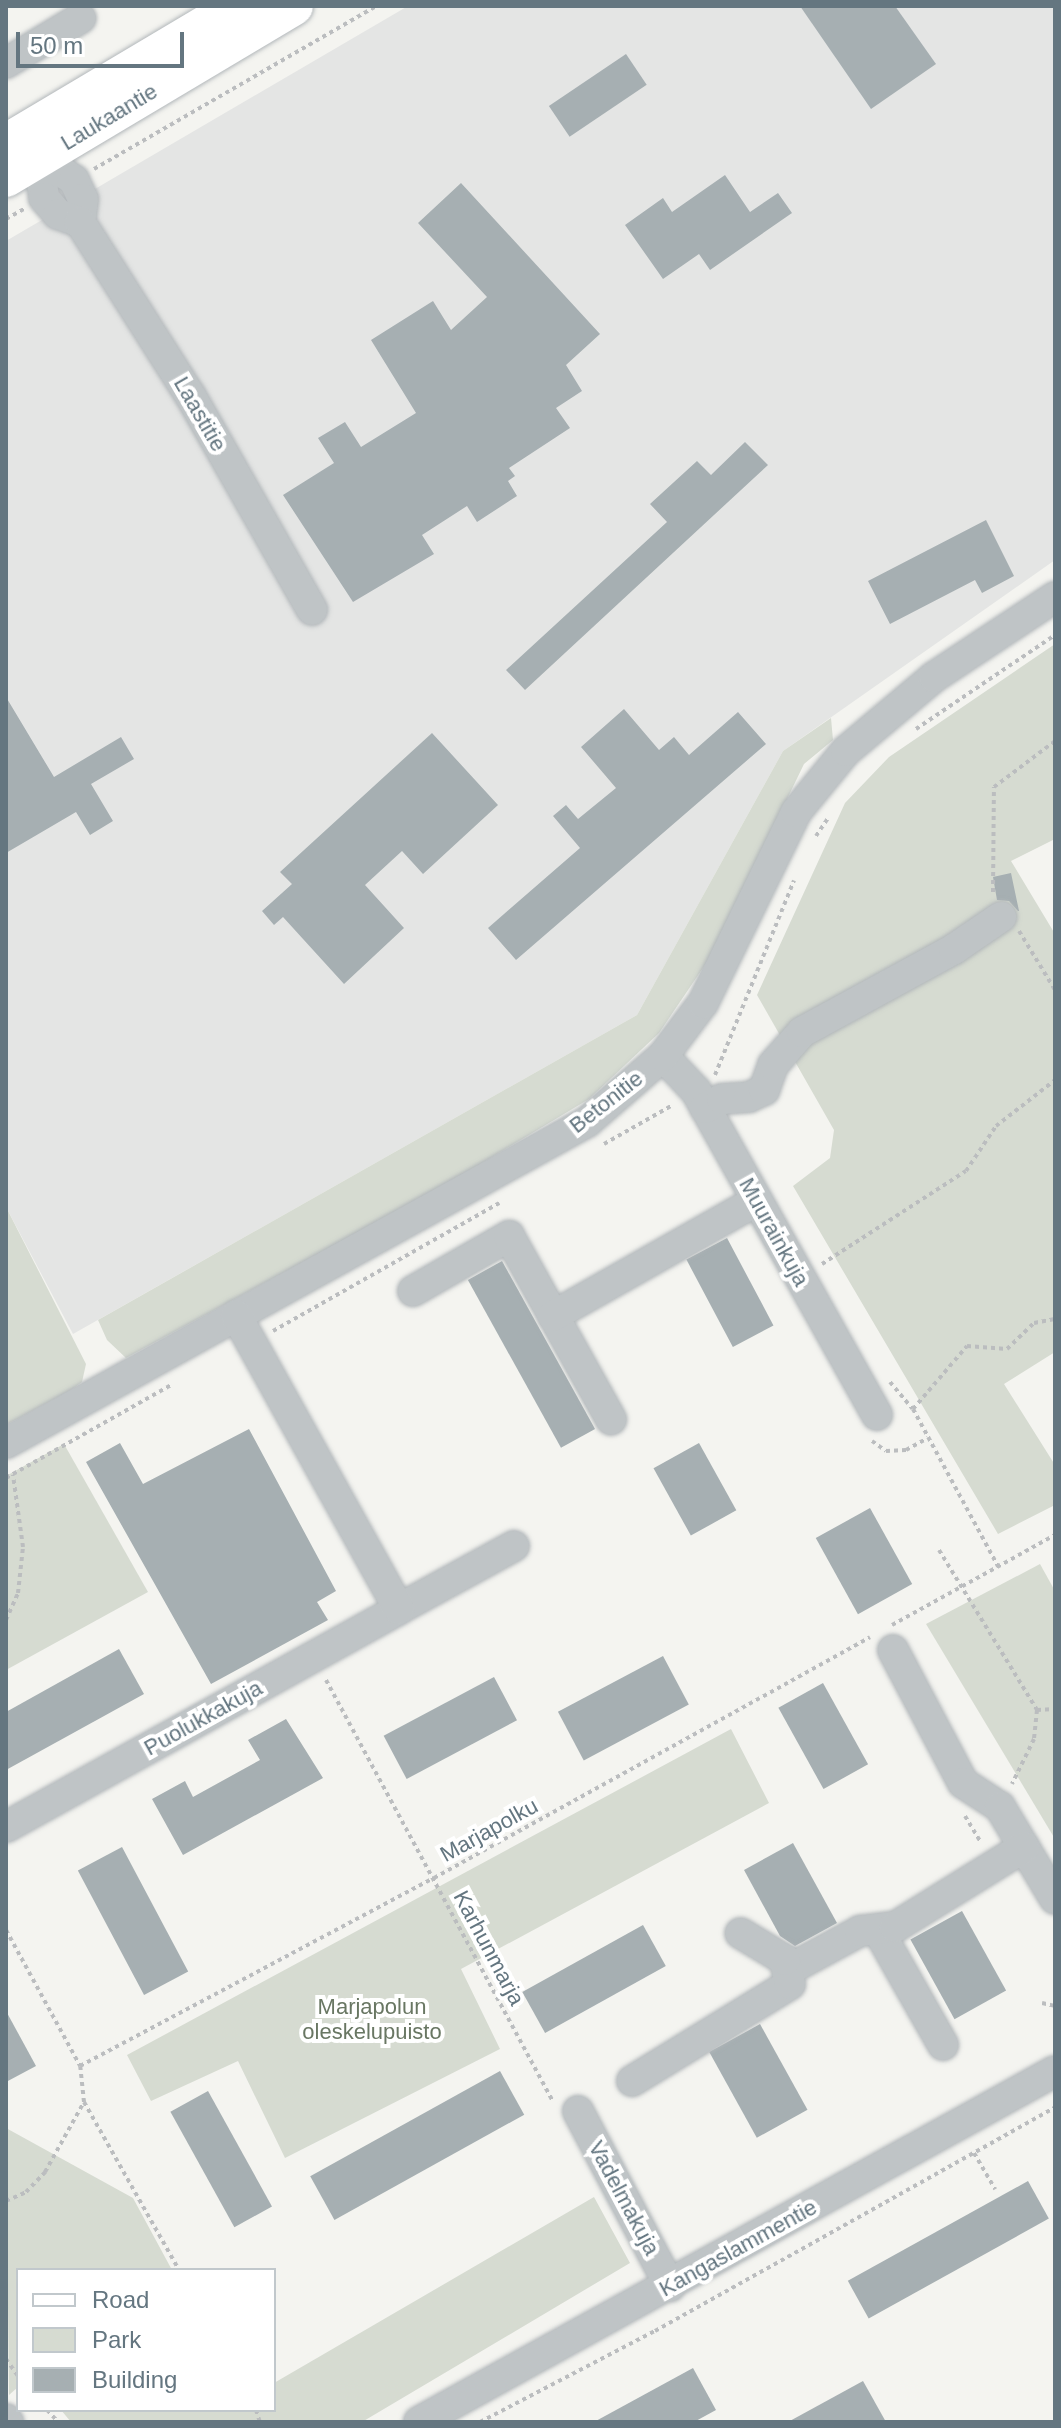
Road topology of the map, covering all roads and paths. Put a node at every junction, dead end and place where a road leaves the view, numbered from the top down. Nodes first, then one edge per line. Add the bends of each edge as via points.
1 (237, 6) edge
2 (294, 6) edge
3 (376, 6) edge
4 (81, 18) dead end
5 (6, 63) edge
6 (23, 144) edge
7 (6, 178) edge
8 (74, 180) junction
9 (44, 198) junction
10 (6, 219) edge
11 (80, 222) junction
12 (1055, 597) edge
13 (312, 610) dead end
14 (1055, 635) edge
15 (910, 733) dead end
16 (1055, 741) edge
17 (831, 813) dead end
18 (814, 838) dead end
19 (800, 865) dead end
20 (1001, 917) junction
21 (1055, 990) edge
22 (663, 1056) junction
23 (1055, 1080) edge
24 (701, 1100) junction
25 (598, 1147) dead end
26 (502, 1201) dead end
27 (742, 1209) dead end
28 (820, 1265) dead end
29 (413, 1291) dead end
30 (236, 1315) junction
31 (553, 1316) junction
32 (1055, 1319) edge
33 (266, 1340) junction
34 (175, 1382) dead end
35 (913, 1409) dead end
36 (877, 1415) dead end
37 (611, 1419) dead end
38 (6, 1443) edge
39 (13, 1475) junction
40 (6, 1478) edge
41 (1055, 1535) edge
42 (514, 1546) dead end
43 (939, 1550) dead end
44 (958, 1588) junction
45 (399, 1609) junction
46 (6, 1620) edge
47 (886, 1636) junction
48 (314, 1657) junction
49 (1055, 1709) edge
50 (1037, 1710) junction
51 (1000, 1807) junction
52 (6, 1827) edge
53 (1024, 1847) junction
54 (434, 1878) junction
55 (1055, 1899) edge
56 (6, 1930) edge
57 (878, 1930) junction
58 (740, 1933) dead end
59 (790, 1969) junction
60 (1042, 2003) dead end
61 (1055, 2006) edge
62 (943, 2045) dead end
63 (80, 2066) junction
64 (1055, 2071) edge
65 (632, 2081) dead end
66 (84, 2102) junction
67 (1055, 2107) edge
68 (578, 2111) joint
69 (974, 2153) junction
70 (995, 2189) dead end
71 (6, 2201) edge
72 (178, 2268) edge
73 (670, 2286) junction
74 (419, 2422) edge
75 (480, 2422) edge

1 - 6 main road, Laukaantie
2 - 6 main road, Laukaantie
3 - 8 path
4 - 5 street
6 - 7 main road, Laukaantie
6 - 8 street
6 - 9 street
8 - 11 street, Laastitie via 83,199
9 - 10 path
9 - 11 street, Laastitie via 58,214
11 - 13 street, Laastitie via 190,395
12 - 22 street, Betonitie via 934,677 846,751 796,812 703,1003
14 - 15 path
16 - 20 path via 994,787 991,889
17 - 18 path
19 - 24 path
20 - 21 path via 1020,931
20 - 24 street via 954,949 802,1032 773,1065 764,1090 749,1097
22 - 24 street, Muurainkuja
22 - 30 street, Betonitie via 587,1122
23 - 28 path via 996,1126 966,1171
24 - 25 path
24 - 36 street, Muurainkuja
26 - 33 path
27 - 31 street
29 - 31 street via 509,1236
30 - 33 street
30 - 38 street, Betonitie
31 - 37 street
32 - 35 path via 1034,1323 1007,1349 967,1346
33 - 45 street
34 - 39 path
39 - 40 path
39 - 46 path via 23,1547 18,1593
41 - 44 path, Marjapolku
42 - 45 street, Puolukkakuja
43 - 44 path
44 - 47 path, Marjapolku
44 - 50 path
45 - 48 street, Puolukkakuja
47 - 51 street via 963,1783
47 - 54 path, Marjapolku
48 - 52 street, Puolukkakuja
48 - 54 path, Karhunmarja
49 - 50 path
50 - 51 path via 1034,1739
51 - 53 street
53 - 55 street
53 - 57 street via 895,1927
54 - 63 path, Marjapolku
54 - 68 path, Karhunmarja via 558,2111
56 - 63 path
57 - 59 street via 860,1931
57 - 62 street
58 - 59 street
59 - 65 street via 790,1984 783,1992
60 - 61 path
63 - 66 path
64 - 73 street, Kangaslammentie
66 - 71 path via 45,2172 26,2192
66 - 72 path
67 - 69 path
68 - 73 street, Vadelmakuja
69 - 70 path
69 - 75 path
73 - 74 street, Kangaslammentie

